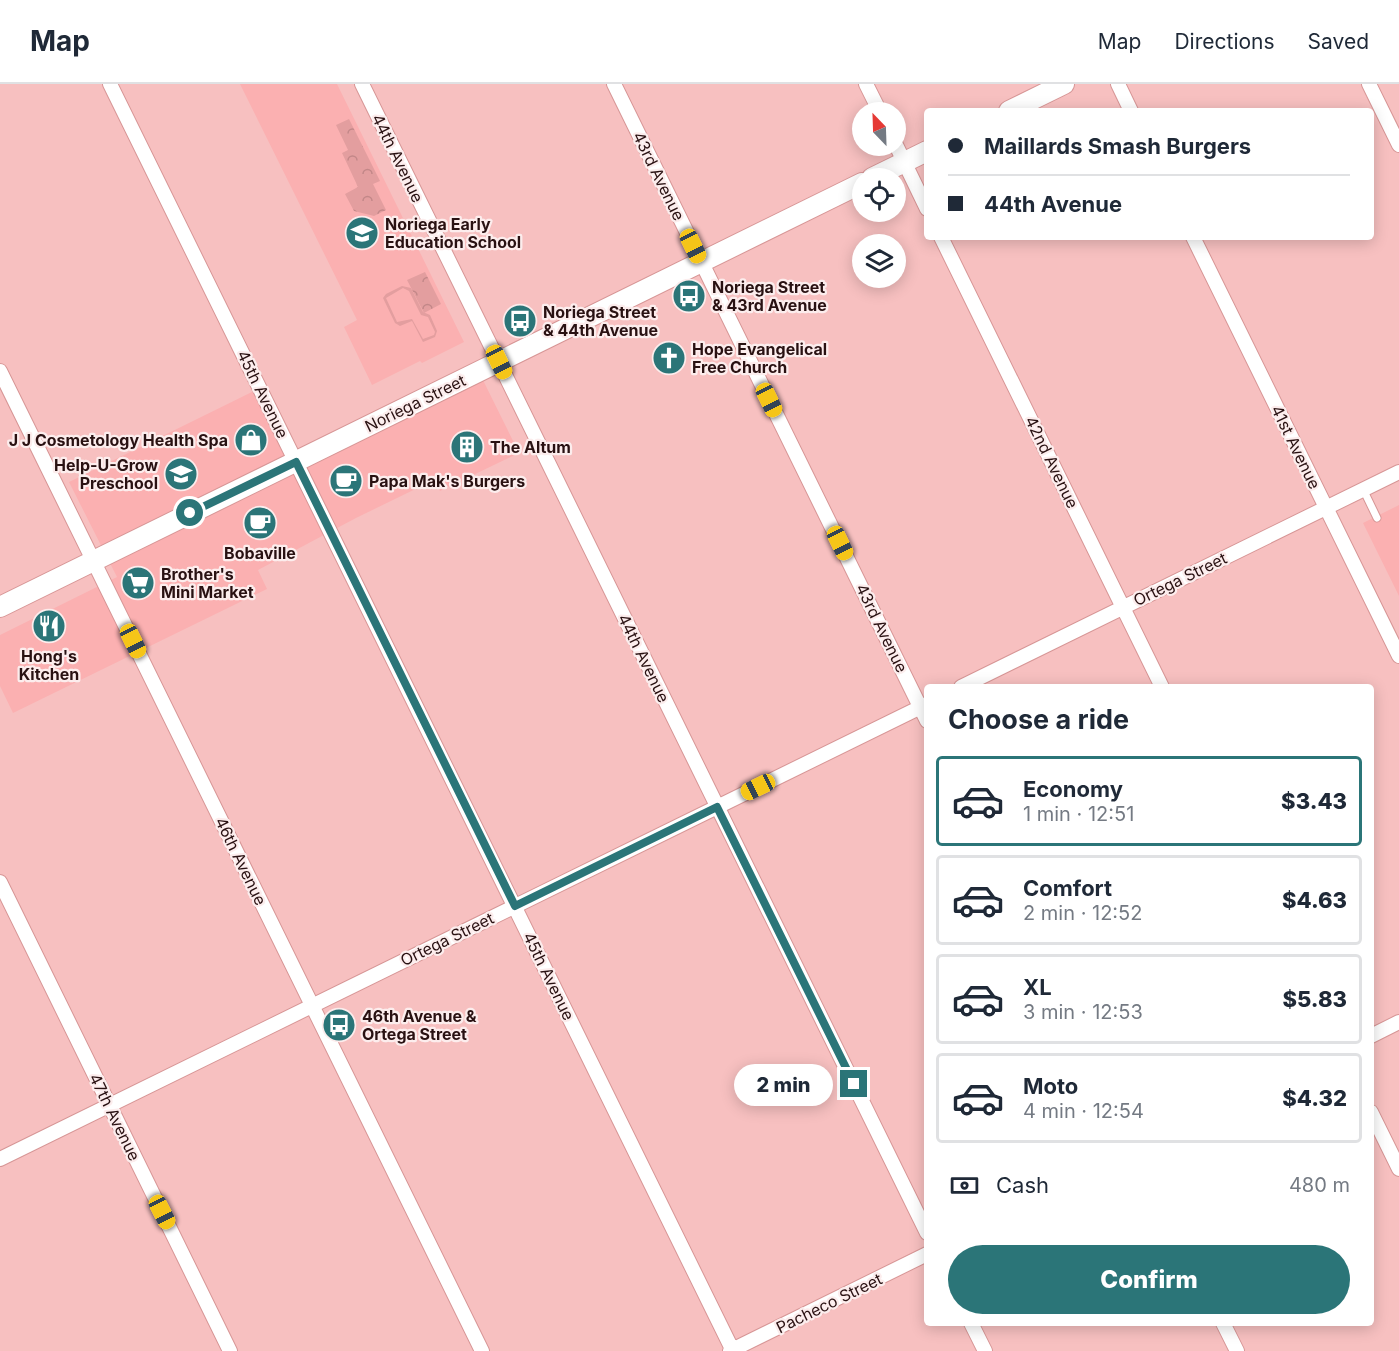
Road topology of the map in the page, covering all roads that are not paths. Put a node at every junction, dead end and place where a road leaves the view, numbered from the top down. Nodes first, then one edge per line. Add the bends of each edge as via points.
1 (110, 84) edge
2 (362, 84) edge
3 (614, 84) edge
4 (866, 84) edge
5 (1064, 84) edge
6 (1118, 84) edge
7 (1369, 84) edge
8 (875, 102) edge
9 (1015, 108) edge
10 (1130, 108) edge
11 (1399, 145) edge
12 (924, 153) edge
13 (901, 156) edge
14 (904, 163) junction
15 (893, 168) edge
16 (852, 188) edge
17 (924, 203) edge
18 (942, 240) edge
19 (1194, 240) edge
20 (702, 262) junction
21 (499, 362) junction
22 (0, 371) edge
23 (296, 462) junction
24 (1399, 472) edge
25 (1363, 489) junction
26 (1326, 507) junction
27 (1377, 518) dead end
28 (94, 561) junction
29 (0, 607) edge
30 (1123, 607) junction
31 (1399, 656) edge
32 (967, 684) edge
33 (1161, 684) edge
34 (924, 705) edge
35 (717, 807) junction
36 (0, 882) edge
37 (515, 906) junction
38 (312, 1006) junction
39 (1399, 1022) edge
40 (1374, 1034) edge
41 (110, 1105) junction
42 (1374, 1118) edge
43 (0, 1159) edge
44 (1399, 1169) edge
45 (924, 1227) edge
46 (924, 1255) edge
47 (972, 1326) edge
48 (1224, 1326) edge
49 (230, 1351) edge
50 (482, 1351) edge
51 (732, 1351) edge
52 (985, 1351) edge
53 (1237, 1351) edge

1 - 23 street, 45th Avenue
2 - 21 street, 44th Avenue
3 - 20 street, 43rd Avenue
4 - 8 street
5 - 9 street
6 - 10 street
7 - 11 street
12 - 14 street
13 - 14 street
14 - 15 street
14 - 17 street
16 - 20 street, Noriega Street
18 - 30 street, 42nd Avenue
19 - 26 street, 41st Avenue
20 - 21 street, Noriega Street
20 - 34 street, 43rd Avenue
21 - 23 street, Noriega Street
21 - 35 street, 44th Avenue
22 - 28 street, 46th Avenue
23 - 28 street, Noriega Street
23 - 37 street, 45th Avenue
24 - 25 street, Ortega Street
25 - 26 street, Ortega Street
25 - 27 lane
26 - 30 street, Ortega Street
26 - 31 street, 41st Avenue
28 - 29 street, Noriega Street
28 - 38 street, 46th Avenue
30 - 32 street, Ortega Street
30 - 33 street, 42nd Avenue
34 - 35 street, Ortega Street
35 - 37 street, Ortega Street
35 - 45 street, 44th Avenue
36 - 41 street, 47th Avenue
37 - 38 street, Ortega Street
37 - 51 street, 45th Avenue
38 - 41 street, Ortega Street
38 - 50 street, 46th Avenue
39 - 40 street
41 - 43 street, Ortega Street
41 - 49 street, 47th Avenue
42 - 44 street
46 - 51 street, Pacheco Street
47 - 52 street
48 - 53 street

